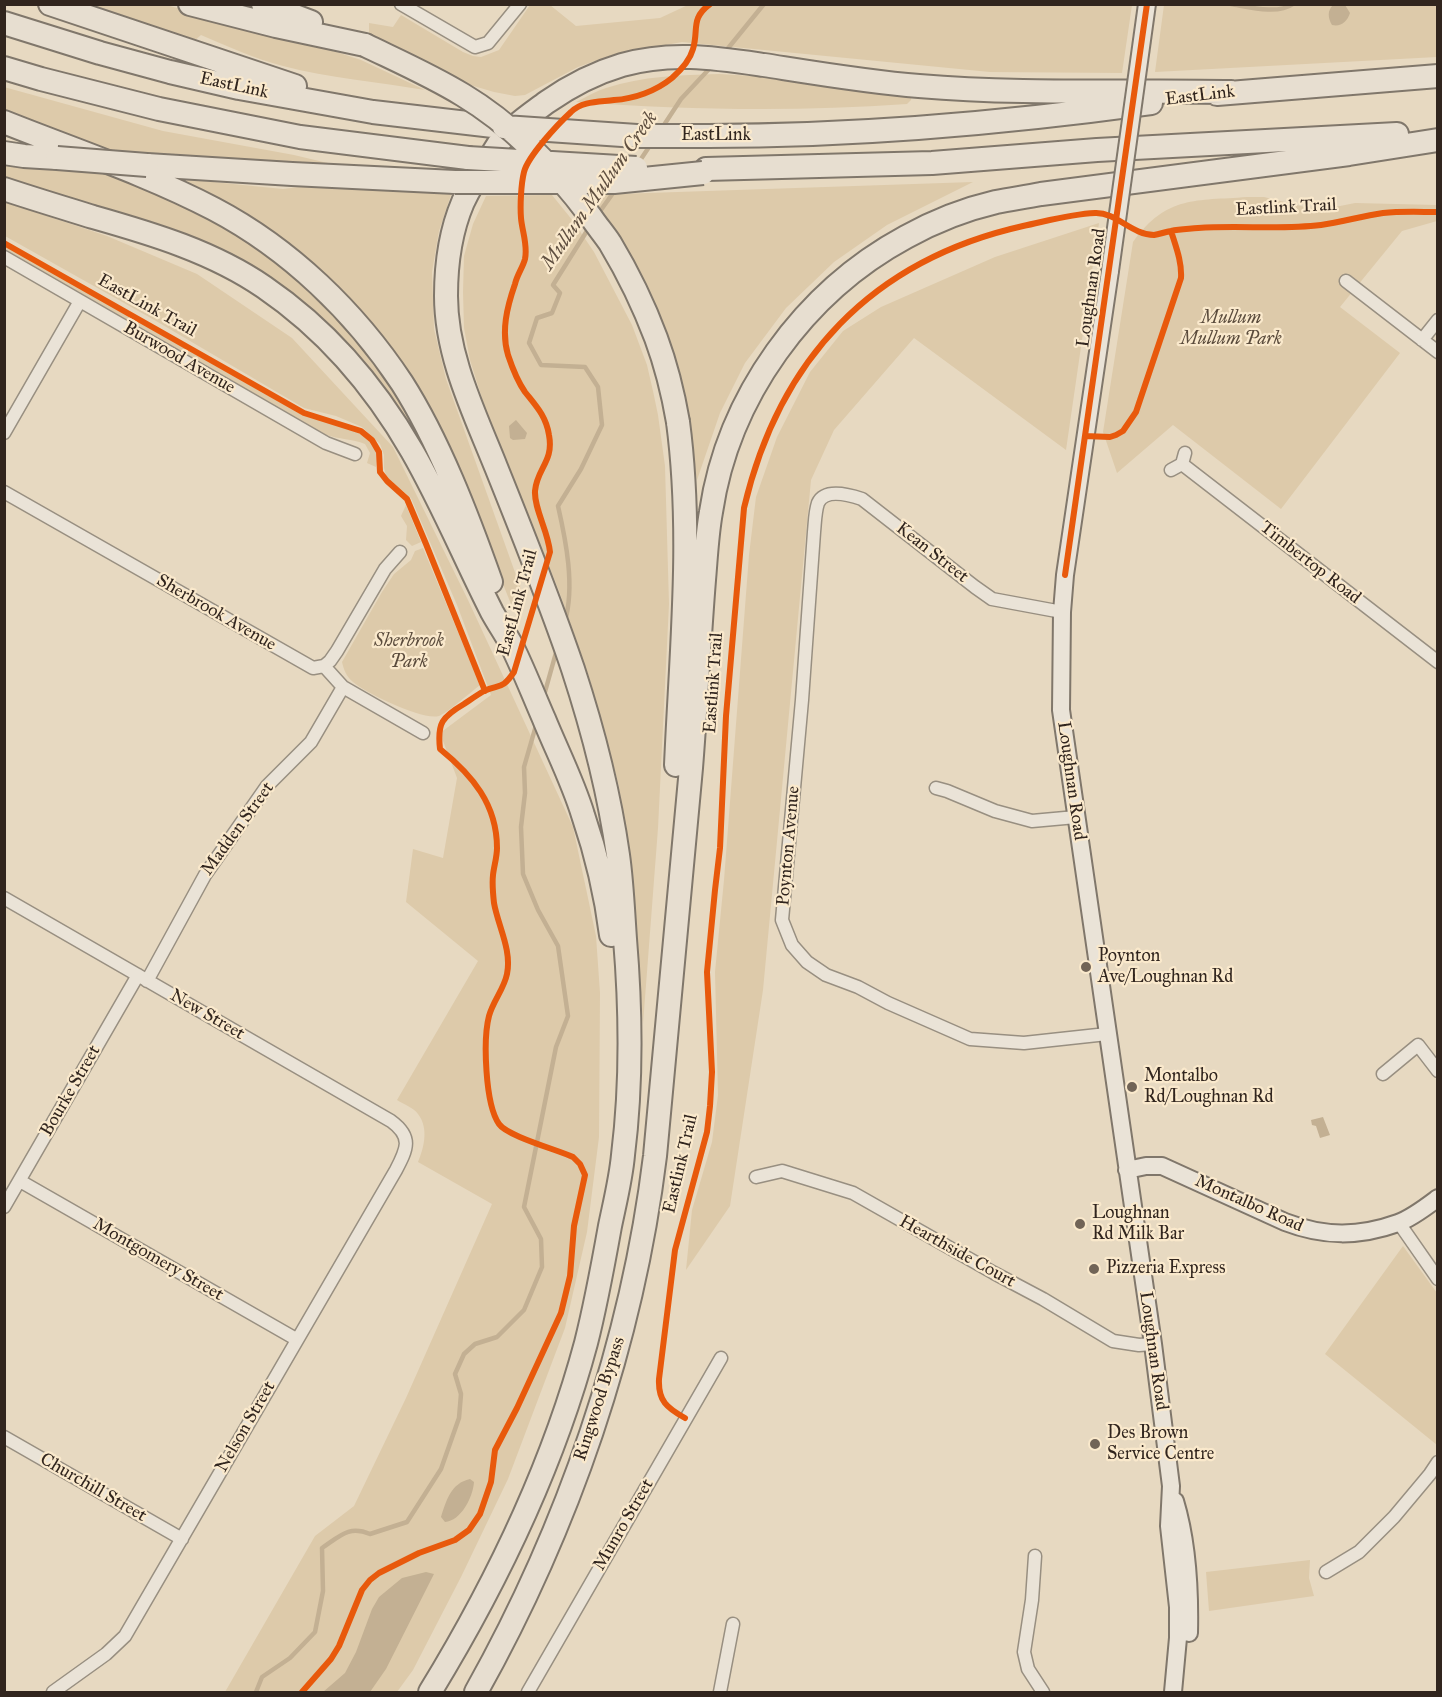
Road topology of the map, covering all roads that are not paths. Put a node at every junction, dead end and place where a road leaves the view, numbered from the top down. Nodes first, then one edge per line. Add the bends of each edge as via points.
1 (50, 4) edge
2 (190, 4) edge
3 (263, 4) edge
4 (401, 4) edge
5 (520, 4) edge
6 (1147, 4) edge
7 (4, 23) edge
8 (365, 45) junction
9 (4, 68) edge
10 (1437, 76) edge
11 (1231, 92) junction
12 (374, 112) junction
13 (4, 122) edge
14 (1437, 132) edge
15 (1437, 140) edge
16 (4, 153) edge
17 (705, 171) junction
18 (4, 189) edge
19 (4, 257) edge
20 (1346, 281) dead end
21 (80, 301) junction
22 (1437, 320) edge
23 (1422, 340) junction
24 (1437, 352) edge
25 (4, 434) edge
26 (355, 454) dead end
27 (1179, 462) dead end
28 (4, 492) edge
29 (816, 513) joint
30 (400, 552) dead end
31 (1062, 612) junction
32 (510, 643) junction
33 (1437, 662) edge
34 (324, 666) junction
35 (343, 687) junction
36 (423, 733) dead end
37 (936, 789) dead end
38 (1076, 816) junction
39 (4, 898) edge
40 (142, 978) junction
41 (1107, 1034) junction
42 (1437, 1071) edge
43 (1383, 1074) dead end
44 (661, 1087) junction
45 (406, 1137) joint
46 (1127, 1170) junction
47 (756, 1177) dead end
48 (20, 1181) junction
49 (1437, 1198) edge
50 (4, 1207) edge
51 (1399, 1223) junction
52 (609, 1233) junction
53 (1437, 1279) edge
54 (297, 1339) junction
55 (1153, 1344) junction
56 (721, 1358) dead end
57 (4, 1437) edge
58 (1437, 1462) edge
59 (1171, 1486) junction
60 (182, 1539) junction
61 (1035, 1556) dead end
62 (1326, 1572) dead end
63 (733, 1624) dead end
64 (53, 1692) edge
65 (430, 1692) edge
66 (476, 1692) edge
67 (528, 1692) edge
68 (720, 1692) edge
69 (1043, 1692) edge
70 (1173, 1692) edge
71 (1184, 1692) edge

1 - 12 highway
2 - 8 highway
3 - 8 highway
4 - 5 street via 476,47 488,43
6 - 31 main road, Loughnan Road, bridge
7 - 12 highway, EastLink via 170,72
8 - 44 highway, bridge via 437,80 497,119 536,153 578,199 609,242 633,288 656,338 672,388 685,524
9 - 17 highway, EastLink, bridge via 159,109 300,137 468,158
10 - 11 highway, EastLink
11 - 12 highway, EastLink, bridge via 1058,116 780,136 637,136 493,126
11 - 52 highway via 996,92 912,86 734,60 660,57 621,65 571,86 517,125 500,141 464,201 447,266 451,342 464,390 538,572 592,728 618,856 630,1061 623,1156
13 - 32 highway via 213,208 272,246 333,298 382,354 438,450 479,548
14 - 17 highway, EastLink via 932,163
15 - 44 highway via 995,202 947,218 868,260 801,321 772,358 730,436 711,511
16 - 17 highway, bridge via 455,182 614,182
18 - 32 highway via 200,252 263,286 295,309 344,355 393,418
19 - 21 street, Burwood Avenue
20 - 23 street
21 - 25 street
21 - 26 street, Burwood Avenue via 326,443
22 - 23 street
23 - 24 street
27 - 33 street, Timbertop Road
28 - 34 street, Sherbrook Avenue via 312,669
29 - 31 street, Kean Street via 826,495 862,499 992,599
29 - 41 street, Poynton Avenue via 782,920 792,945 826,975 970,1039 1024,1043
30 - 34 street via 385,568 337,651
31 - 38 main road, Loughnan Road via 1061,710
32 - 52 highway via 573,786 594,849 609,916 618,983 620,1083
34 - 35 street
35 - 36 street
35 - 40 street, Madden Street via 311,742 267,786 205,875
37 - 38 street via 1032,821
38 - 41 main road, Loughnan Road
39 - 40 street, New Street
40 - 45 street, New Street via 391,1121
40 - 48 street, Bourke Street
41 - 46 main road, Loughnan Road
42 - 43 street via 1418,1046
44 - 66 highway, Ringwood Bypass via 640,1254 609,1376 568,1497
45 - 54 street, Nelson Street via 402,1158
46 - 51 main road, Montalbo Road via 1162,1166 1306,1230 1351,1235
46 - 55 main road, Loughnan Road
47 - 55 street, Hearthside Court via 782,1171 853,1193 1113,1341
48 - 50 street, Bourke Street
48 - 54 street, Montgomery Street
49 - 51 main road, Montalbo Road
51 - 53 street
52 - 65 highway, Ringwood Bypass via 586,1344 543,1471 498,1569
54 - 60 street, Nelson Street
55 - 59 main road, Loughnan Road
56 - 67 street, Munro Street
57 - 60 street, Churchill Street
58 - 62 street via 1394,1517 1359,1552
59 - 70 main road, Loughnan Road via 1169,1526 1178,1617
59 - 71 main road, Loughnan Road via 1183,1526 1188,1571 1189,1641
60 - 64 street, Nelson Street via 119,1643
61 - 69 street via 1024,1652 1028,1669
63 - 68 street

